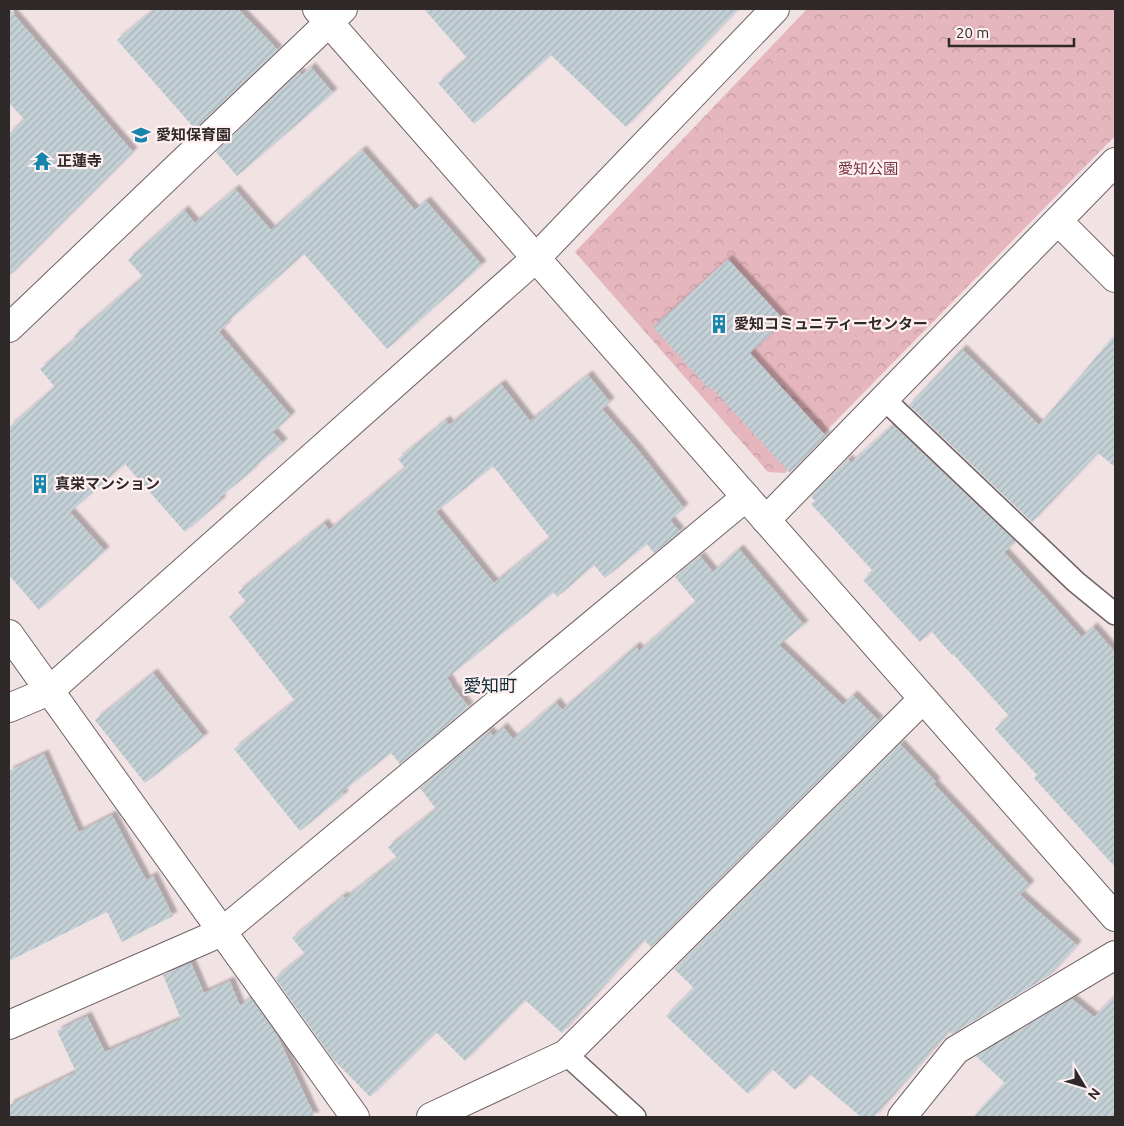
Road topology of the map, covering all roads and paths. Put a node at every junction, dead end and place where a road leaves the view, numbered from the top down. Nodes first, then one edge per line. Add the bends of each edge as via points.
1 (775, 9) edge
2 (330, 13) edge
3 (1115, 162) edge
4 (1058, 221) junction
5 (536, 258) junction
6 (1115, 278) edge
7 (9, 328) edge
8 (884, 399) junction
9 (746, 497) junction
10 (766, 520) junction
11 (1115, 614) edge
12 (9, 634) edge
13 (49, 691) junction
14 (923, 699) junction
15 (9, 708) edge
16 (1115, 917) edge
17 (222, 932) junction
18 (1115, 955) edge
19 (9, 1025) edge
20 (566, 1054) junction
21 (354, 1117) edge
22 (431, 1117) edge
23 (635, 1117) edge
24 (902, 1117) edge

1 - 5 street
2 - 5 street
2 - 7 street
3 - 4 street
4 - 6 street
4 - 8 street
5 - 9 street
5 - 13 street
8 - 10 street
8 - 11 lane via 1076,582
9 - 10 street
9 - 17 street
10 - 14 street
12 - 13 street
13 - 15 street
13 - 17 street
14 - 16 street
14 - 20 street
17 - 19 street
17 - 21 street
18 - 24 street via 956,1050
20 - 22 street
20 - 23 lane

